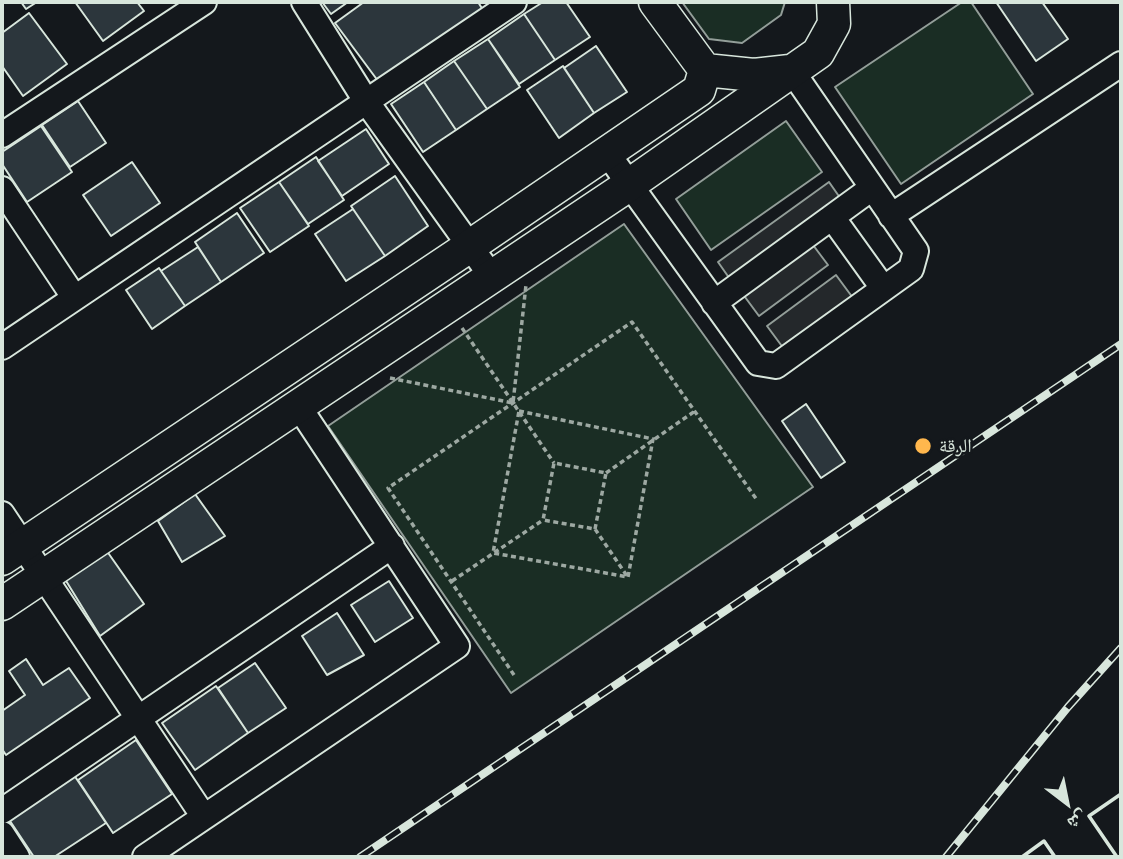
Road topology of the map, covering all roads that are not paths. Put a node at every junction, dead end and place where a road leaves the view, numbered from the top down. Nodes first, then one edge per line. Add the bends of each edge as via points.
1 (204, 2) edge
2 (304, 2) edge
3 (514, 2) edge
4 (655, 2) edge
5 (833, 2) edge
6 (1120, 66) edge
7 (705, 70) junction
8 (792, 71) junction
9 (366, 101) junction
10 (2, 135) edge
11 (607, 153) junction
12 (629, 185) junction
13 (872, 188) junction
14 (2, 189) edge
15 (891, 216) junction
16 (832, 217) junction
17 (470, 246) junction
18 (492, 277) junction
19 (884, 288) junction
20 (74, 297) junction
21 (714, 303) junction
22 (2, 347) edge
23 (299, 407) junction
24 (2, 514) edge
25 (392, 547) junction
26 (12, 552) edge
27 (44, 576) junction
28 (2, 604) edge
29 (139, 718) junction
30 (2, 811) edge
31 (204, 817) junction
32 (2, 834) edge
33 (18, 857) edge
34 (145, 857) edge

1 - 10 street
2 - 9 street
3 - 9 street
4 - 7 main road
5 - 8 main road via 834,24 818,53
6 - 15 street
7 - 8 main road via 754,75
7 - 11 main road via 699,90
8 - 12 main road
8 - 13 street
9 - 17 street
9 - 20 street
11 - 12 street
11 - 17 main road
12 - 18 main road
12 - 21 street
13 - 15 street
13 - 16 street
14 - 20 street
15 - 19 street via 916,251 911,269
16 - 19 street
16 - 21 street
17 - 18 street
17 - 26 main road
18 - 23 main road
19 - 21 street via 776,366 758,363
20 - 22 street
23 - 25 street
23 - 27 main road
24 - 26 street
25 - 29 street
25 - 31 street via 457,646
26 - 27 street
27 - 28 main road
27 - 29 street
29 - 30 street
29 - 31 street
31 - 34 street
32 - 33 street

